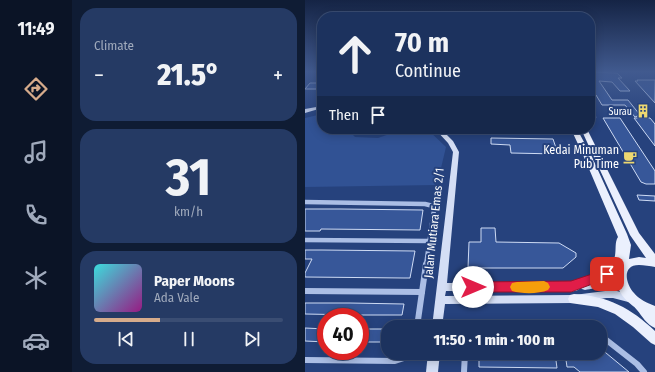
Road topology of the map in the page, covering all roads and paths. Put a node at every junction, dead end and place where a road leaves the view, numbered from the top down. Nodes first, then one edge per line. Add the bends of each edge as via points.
1 (317, 110) edge
2 (305, 112) edge
3 (443, 134) edge
4 (576, 134) edge
5 (587, 134) edge
6 (305, 202) edge
7 (622, 234) junction
8 (635, 235) junction
9 (305, 240) edge
10 (430, 241) junction
11 (655, 255) edge
12 (655, 263) edge
13 (621, 272) junction
14 (441, 287) junction
15 (571, 287) junction
16 (305, 291) edge
17 (422, 292) junction
18 (574, 298) junction
19 (440, 300) junction
20 (636, 302) junction
21 (655, 312) edge
22 (418, 320) edge
23 (438, 320) edge
24 (655, 322) edge
25 (655, 340) edge
26 (607, 341) edge
27 (305, 360) edge
28 (381, 360) edge
29 (433, 360) edge
30 (465, 360) edge
31 (432, 372) edge
32 (464, 372) edge
33 (645, 372) edge

1 - 2 street
3 - 14 street, Jalan Mutiara Emas 2/1 via 451,142 455,152
4 - 7 main road
5 - 8 main road
6 - 10 street via 428,204 433,206 434,210
7 - 13 main road via 625,245
7 - 15 main road via 619,259 614,267 607,274
8 - 11 main road
8 - 12 main road
9 - 10 street
10 - 17 street
12 - 13 main road via 633,262
13 - 15 street via 610,280
13 - 20 main road via 621,283 625,291
14 - 15 street
14 - 19 street, Jalan Mutiara Emas 2/1
16 - 17 street
17 - 22 street
18 - 19 street
18 - 20 street via 613,294
18 - 25 main road via 589,299 615,307
19 - 23 street, Jalan Mutiara Emas 2/1
20 - 21 main road
20 - 24 main road
26 - 33 street
27 - 28 street
29 - 31 street
30 - 32 street

